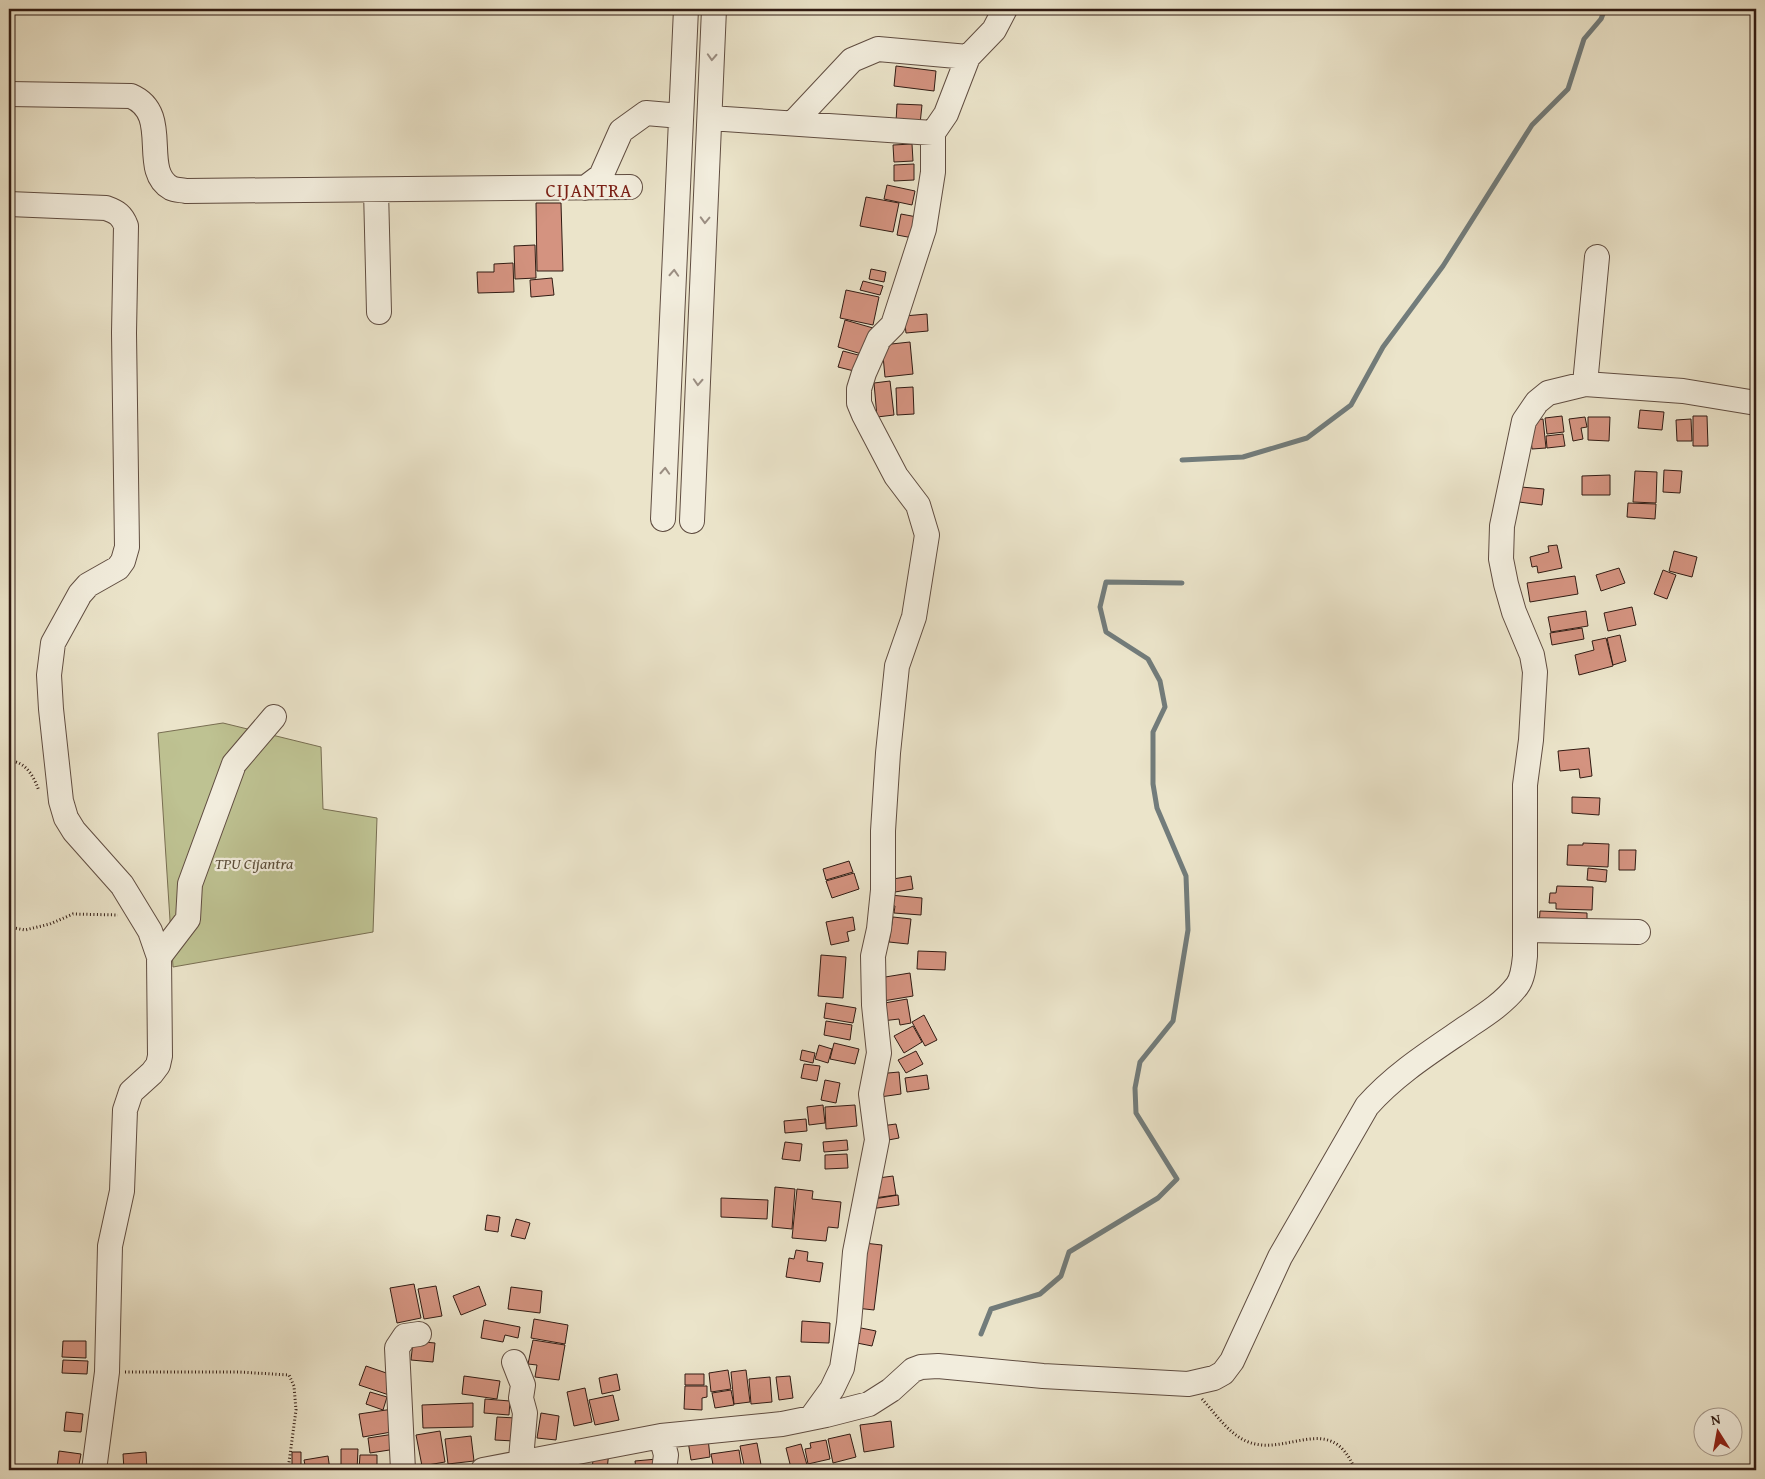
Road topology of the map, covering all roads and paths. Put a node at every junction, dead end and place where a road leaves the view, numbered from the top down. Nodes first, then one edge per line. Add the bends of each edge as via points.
1 (686, 9) edge
2 (714, 9) edge
3 (1005, 9) edge
4 (968, 58) junction
5 (9, 94) edge
6 (681, 116) junction
7 (710, 118) junction
8 (793, 123) junction
9 (933, 133) junction
10 (630, 187) dead end
11 (585, 188) junction
12 (376, 190) junction
13 (9, 204) edge
14 (1597, 257) dead end
15 (673, 301) junction
16 (702, 302) junction
17 (380, 312) dead end
18 (1585, 384) junction
19 (1756, 403) edge
20 (663, 519) dead end
21 (692, 521) dead end
22 (274, 717) dead end
23 (142, 916) junction
24 (9, 927) edge
25 (1526, 930) junction
26 (1638, 932) dead end
27 (160, 957) junction
28 (419, 1334) dead end
29 (514, 1362) dead end
30 (107, 1372) junction
31 (1188, 1384) junction
32 (811, 1418) junction
33 (661, 1436) junction
34 (520, 1467) edge
35 (94, 1470) edge
36 (288, 1470) edge
37 (403, 1470) edge
38 (482, 1470) edge
39 (664, 1470) edge
40 (1355, 1470) edge

1 - 6 street
2 -> 7 street
3 - 4 street via 994,30
4 - 8 street via 878,49 852,60
4 - 9 street via 946,114
5 - 12 street via 131,96 140,100 148,109 155,128 158,170 170,188 186,191
6 - 11 street via 646,113 621,131 601,176
15 -> 6 street
7 - 8 street
7 -> 16 street
8 - 9 street
9 - 32 street via 932,172 924,229 893,325 879,339 859,389 859,403 864,415 896,476 918,505 927,534 914,617 897,666 888,753 883,890 873,956 879,1046 871,1094 877,1140 855,1252 842,1368 832,1389
10 - 11 street
11 - 12 street
12 - 17 street
13 - 23 street via 106,208 118,213 126,226 127,547 118,568 88,585 80,594 53,643 49,674 58,780 66,818 122,885
14 - 18 street
15 - 16 street
20 -> 15 street
16 -> 21 street
18 - 19 street via 1683,392
18 - 25 street via 1548,393 1524,421 1502,526 1501,558 1506,584 1535,672 1525,785
22 - 27 street via 234,764 190,884 188,919
23 - 24 path via 73,914 25,930
23 - 27 street
25 - 26 street
25 - 31 street via 1526,956 1518,984 1497,1006 1407,1069 1367,1106 1280,1257 1232,1361 1218,1376
27 - 30 street via 158,1065 131,1092 125,1110 122,1191 110,1246
28 - 37 street via 405,1336 398,1348
29 - 34 street via 523,1385 521,1398 525,1413
30 - 35 street
30 - 36 path via 289,1375 294,1386 296,1410
31 - 32 street via 1105,1381 930,1366 910,1372 869,1404
31 - 40 path via 1234,1435 1246,1442 1263,1446 1304,1438 1323,1438 1338,1445
32 - 33 street via 709,1433
33 - 34 street
33 - 39 street via 666,1455
34 - 38 street

